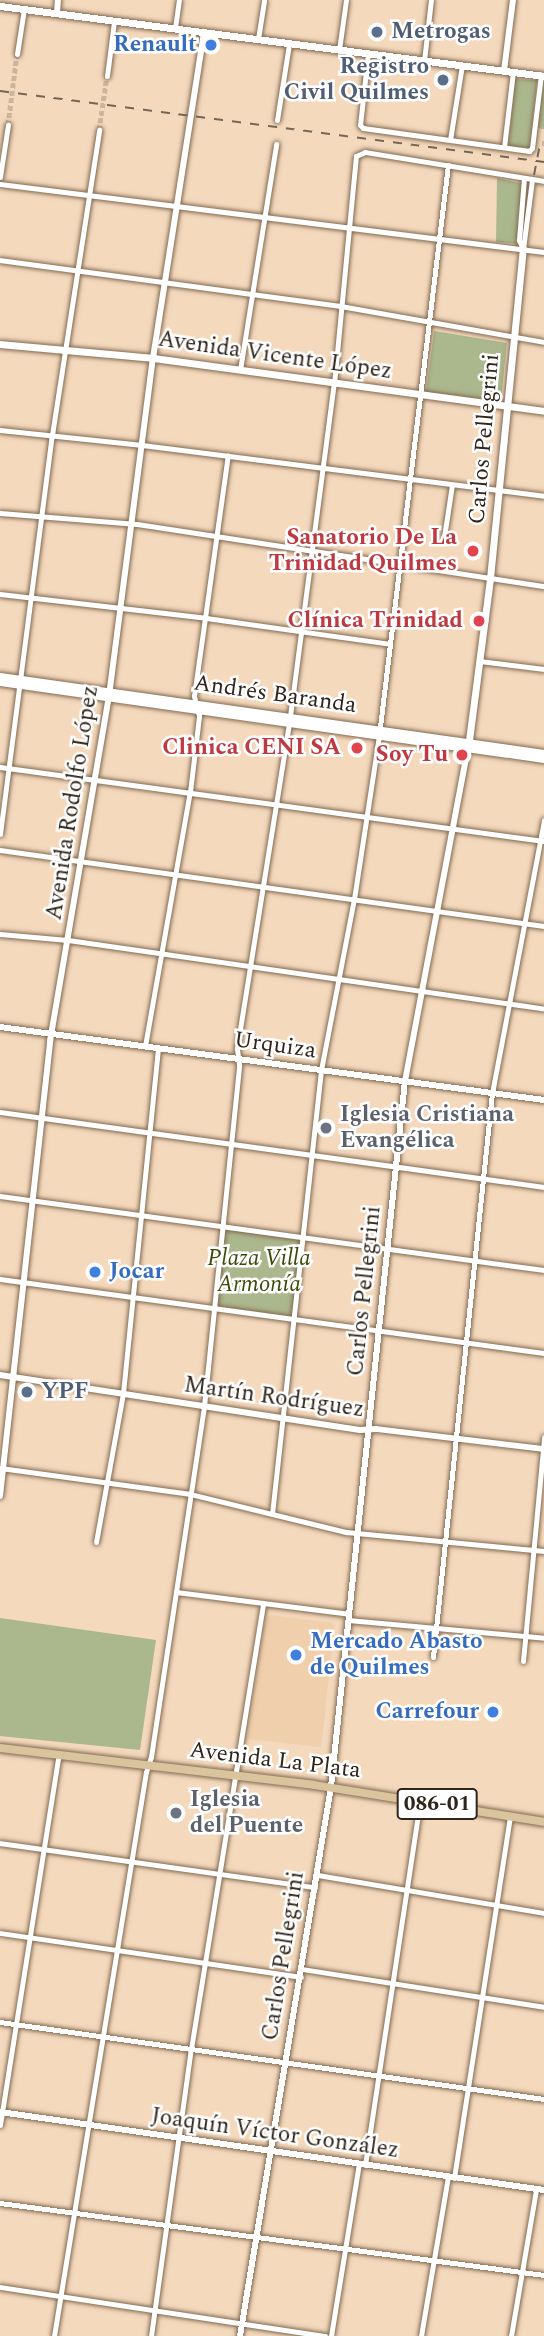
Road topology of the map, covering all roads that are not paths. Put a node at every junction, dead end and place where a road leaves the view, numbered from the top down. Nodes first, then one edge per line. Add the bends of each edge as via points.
1 (58, 0) edge
2 (179, 0) edge
3 (264, 0) edge
4 (346, 0) edge
5 (431, 0) edge
6 (513, 0) edge
7 (0, 6) edge
8 (24, 9) junction
9 (57, 13) junction
10 (114, 20) junction
11 (176, 28) junction
12 (204, 32) junction
13 (258, 39) junction
14 (289, 44) junction
15 (339, 50) junction
16 (368, 53) junction
17 (17, 54) tunnel mouth
18 (424, 61) junction
19 (462, 65) junction
20 (509, 71) junction
21 (107, 76) tunnel mouth
22 (542, 76) edge
23 (277, 120) dead end
24 (8, 124) tunnel mouth
25 (99, 130) tunnel mouth
26 (535, 131) junction
27 (544, 132) edge
28 (450, 139) junction
29 (276, 144) dead end
30 (504, 147) junction
31 (448, 164) junction
32 (0, 177) edge
33 (524, 178) junction
34 (532, 180) junction
35 (544, 181) edge
36 (0, 184) edge
37 (90, 194) junction
38 (177, 205) junction
39 (265, 217) junction
40 (348, 228) junction
41 (440, 240) junction
42 (523, 249) junction
43 (544, 252) edge
44 (0, 260) edge
45 (79, 271) junction
46 (165, 282) junction
47 (252, 293) junction
48 (340, 306) junction
49 (429, 322) junction
50 (514, 337) junction
51 (544, 342) edge
52 (0, 344) edge
53 (67, 350) junction
54 (153, 358) junction
55 (240, 370) junction
56 (334, 384) junction
57 (421, 396) junction
58 (506, 406) junction
59 (544, 411) edge
60 (0, 430) edge
61 (52, 435) junction
62 (142, 444) junction
63 (228, 456) junction
64 (321, 468) junction
65 (411, 480) junction
66 (452, 485) junction
67 (499, 491) junction
68 (544, 496) edge
69 (0, 513) edge
70 (42, 517) junction
71 (132, 524) junction
72 (217, 537) junction
73 (444, 537) dead end
74 (312, 550) junction
75 (401, 563) junction
76 (490, 578) junction
77 (544, 586) edge
78 (0, 594) edge
79 (31, 597) junction
80 (121, 607) junction
81 (206, 618) junction
82 (300, 631) junction
83 (390, 644) junction
84 (480, 661) junction
85 (544, 669) edge
86 (0, 676) edge
87 (0, 682) edge
88 (22, 682) junction
89 (109, 693) junction
90 (197, 706) junction
91 (290, 719) junction
92 (379, 732) junction
93 (469, 746) junction
94 (544, 754) edge
95 (544, 759) edge
96 (0, 767) edge
97 (9, 768) junction
98 (94, 779) junction
99 (190, 792) junction
100 (278, 804) junction
101 (366, 816) junction
102 (544, 820) edge
103 (452, 829) junction
104 (0, 834) edge
105 (542, 841) edge
106 (0, 850) edge
107 (82, 859) junction
108 (176, 873) junction
109 (263, 886) junction
110 (354, 899) junction
111 (438, 910) junction
112 (525, 923) junction
113 (544, 926) edge
114 (0, 934) edge
115 (68, 940) junction
116 (162, 954) junction
117 (250, 966) junction
118 (338, 980) junction
119 (422, 991) junction
120 (509, 1004) junction
121 (544, 1009) edge
122 (0, 1027) edge
123 (51, 1034) junction
124 (145, 1046) junction
125 (158, 1048) junction
126 (238, 1058) junction
127 (321, 1070) junction
128 (405, 1082) junction
129 (492, 1093) junction
130 (544, 1100) edge
131 (0, 1112) edge
132 (43, 1118) junction
133 (149, 1133) junction
134 (231, 1143) junction
135 (312, 1155) junction
136 (397, 1167) junction
137 (483, 1178) junction
138 (544, 1187) edge
139 (0, 1196) edge
140 (34, 1200) junction
141 (141, 1216) junction
142 (222, 1226) junction
143 (304, 1238) junction
144 (388, 1249) junction
145 (475, 1261) junction
146 (544, 1270) edge
147 (0, 1279) edge
148 (26, 1282) junction
149 (133, 1297) junction
150 (213, 1308) junction
151 (295, 1319) junction
152 (380, 1330) junction
153 (466, 1343) junction
154 (544, 1353) edge
155 (0, 1375) edge
156 (15, 1377) junction
157 (123, 1393) junction
158 (204, 1406) junction
159 (285, 1418) junction
160 (369, 1430) junction
161 (544, 1437) edge
162 (457, 1439) junction
163 (543, 1449) edge
164 (2, 1468) edge
165 (107, 1483) junction
166 (190, 1494) junction
167 (0, 1496) edge
168 (272, 1514) junction
169 (358, 1533) junction
170 (445, 1541) junction
171 (96, 1542) dead end
172 (535, 1550) junction
173 (544, 1551) edge
174 (176, 1592) junction
175 (263, 1604) junction
176 (348, 1617) junction
177 (436, 1629) junction
178 (525, 1637) junction
179 (544, 1638) edge
180 (433, 1657) dead end
181 (523, 1661) dead end
182 (0, 1748) edge
183 (59, 1754) junction
184 (149, 1765) junction
185 (237, 1775) junction
186 (331, 1787) junction
187 (420, 1801) junction
188 (510, 1816) junction
189 (544, 1822) edge
190 (0, 1843) edge
191 (45, 1850) junction
192 (132, 1862) junction
193 (220, 1874) junction
194 (317, 1875) junction
195 (315, 1887) junction
196 (407, 1891) junction
197 (497, 1905) junction
198 (544, 1913) edge
199 (0, 1933) edge
200 (30, 1938) junction
201 (117, 1950) junction
202 (206, 1963) junction
203 (301, 1973) junction
204 (392, 1983) junction
205 (483, 1998) junction
206 (544, 2007) edge
207 (0, 2022) edge
208 (16, 2024) junction
209 (104, 2037) junction
210 (191, 2049) junction
211 (286, 2063) junction
212 (378, 2076) junction
213 (469, 2088) junction
214 (544, 2099) edge
215 (1, 2112) edge
216 (0, 2125) edge
217 (90, 2125) junction
218 (178, 2137) junction
219 (271, 2151) junction
220 (362, 2165) junction
221 (451, 2177) junction
222 (542, 2190) edge
223 (0, 2203) edge
224 (74, 2214) junction
225 (168, 2227) junction
226 (256, 2239) junction
227 (345, 2250) junction
228 (432, 2260) junction
229 (521, 2272) junction
230 (544, 2275) edge
231 (0, 2287) edge
232 (60, 2298) junction
233 (155, 2313) junction
234 (242, 2325) junction
235 (54, 2336) edge
236 (151, 2336) edge
237 (240, 2336) edge
238 (325, 2336) edge
239 (331, 2336) edge
240 (421, 2336) edge
241 (511, 2336) edge

1 - 9 street
2 - 11 street
3 - 13 street
4 - 15 street
5 - 18 street
6 - 20 street
7 - 8 main road
8 - 9 main road
8 - 17 street
9 - 10 main road
10 - 11 main road
10 - 21 street
11 - 12 main road
12 - 13 main road
12 - 38 street, Avenida Rodolfo López
13 - 14 main road
14 - 15 main road
14 - 23 street
15 - 16 main road
16 - 18 main road
16 - 28 street via 360,125
18 - 19 main road
19 - 20 main road
19 - 28 street
20 - 22 main road
20 - 30 street
22 - 26 street
24 - 32 street
25 - 37 street
26 - 27 street
26 - 30 street via 537,142 531,150
28 - 30 street
29 - 39 street
31 - 33 street
31 - 40 street via 359,153
31 - 41 street
33 - 34 street
33 - 42 street, Carlos Pellegrini via 519,240
34 - 35 street
34 - 42 street, Carlos Pellegrini
36 - 37 street
37 - 38 street
37 - 45 street
38 - 39 street
38 - 46 street, Avenida Rodolfo López
39 - 40 street
39 - 47 street
40 - 41 street
40 - 48 street
41 - 42 street
41 - 49 street
42 - 43 street
42 - 50 main road, Carlos Pellegrini
44 - 45 street
45 - 46 street
45 - 53 street
46 - 47 street
46 - 54 street, Avenida Rodolfo López
47 - 48 street
47 - 55 street
48 - 49 street
48 - 56 street
49 - 50 street
49 - 57 street
50 - 51 street
50 - 58 main road, Carlos Pellegrini
52 - 53 main road, Avenida Vicente López
53 - 54 main road, Avenida Vicente López
53 - 61 street
54 - 55 main road, Avenida Vicente López
54 - 62 street, Avenida Rodolfo López
55 - 56 main road, Avenida Vicente López
56 - 57 main road, Avenida Vicente López
56 - 64 street
57 - 58 main road, Avenida Vicente López
57 - 65 street
58 - 59 main road, Avenida Vicente López
58 - 67 main road, Carlos Pellegrini
60 - 61 street
61 - 62 street
61 - 70 street
62 - 63 street
62 - 71 street, Avenida Rodolfo López
63 - 64 street
63 - 72 street
64 - 65 street
64 - 74 street
65 - 66 street
65 - 75 street
66 - 67 street
66 - 73 street
67 - 68 street
67 - 76 main road, Carlos Pellegrini
69 - 70 street
70 - 71 street
70 - 79 street
71 - 72 street
71 - 80 street, Avenida Rodolfo López
72 - 74 street
72 - 81 street
74 - 75 street
74 - 82 street
75 - 76 street
75 - 83 street
76 - 77 street
76 - 84 main road, Carlos Pellegrini
78 - 79 street
79 - 80 street
79 - 88 street
80 - 81 street
80 - 89 street, Avenida Rodolfo López
81 - 82 street
81 - 90 street
82 - 83 street
82 - 91 street
83 - 92 street
84 - 85 street
84 - 93 main road, Carlos Pellegrini
86 - 88 main road, Andrés Baranda
87 - 88 main road, Andrés Baranda
88 - 89 main road, Andrés Baranda
88 - 97 street
89 - 90 main road, Andrés Baranda
89 - 98 street, Avenida Rodolfo López
90 - 91 main road, Andrés Baranda
90 - 99 street
91 - 92 main road, Andrés Baranda
91 - 100 street
92 - 93 main road, Andrés Baranda
92 - 101 street
93 - 94 main road, Andrés Baranda
93 - 95 main road, Andrés Baranda
93 - 103 street, Carlos Pellegrini
96 - 97 street
97 - 98 street
97 - 104 street
98 - 99 street
98 - 107 street, Avenida Rodolfo López
99 - 100 street
99 - 108 street
100 - 101 street
100 - 109 street
101 - 103 street
101 - 110 street
102 - 105 street
103 - 105 street
103 - 111 street, Carlos Pellegrini
105 - 112 street
106 - 107 street
107 - 108 street
107 - 115 street, Avenida Rodolfo López
108 - 109 street
108 - 116 street
109 - 110 street
109 - 117 street
110 - 111 street
110 - 118 street
111 - 112 street
111 - 119 street, Carlos Pellegrini
112 - 113 street
112 - 120 street
114 - 115 street
115 - 116 street
115 - 123 street, Avenida Rodolfo López
116 - 117 street
116 - 124 street
117 - 118 street
117 - 126 street
118 - 119 street
118 - 127 street
119 - 120 street
119 - 128 street, Carlos Pellegrini
120 - 121 street
120 - 129 street
122 - 123 street, Urquiza
123 - 124 street, Urquiza
123 - 132 street, Avenida Rodolfo López
124 - 125 street, Urquiza
125 - 126 street, Urquiza
125 - 133 street
126 - 127 street, Urquiza
126 - 134 street
127 - 128 street, Urquiza
127 - 135 street
128 - 129 street, Urquiza
128 - 136 street, Carlos Pellegrini
129 - 130 street, Urquiza
129 - 137 street
131 - 132 street
132 - 133 street
132 - 140 street, Avenida Rodolfo López
133 - 134 street
133 - 141 street
134 - 135 street
134 - 142 street
135 - 136 street
135 - 143 street
136 - 137 street
136 - 144 street, Carlos Pellegrini
137 - 138 street
137 - 145 street
139 - 140 street
140 - 141 street
140 - 148 street, Avenida Rodolfo López
141 - 142 street
141 - 149 street
142 - 143 street
142 - 150 street
143 - 144 street
143 - 151 street
144 - 145 street
144 - 152 street, Carlos Pellegrini
145 - 146 street
145 - 153 street
147 - 148 street
148 - 149 street
148 - 156 street, Avenida Rodolfo López
149 - 150 street
149 - 157 street
150 - 151 street
150 - 158 street
151 - 152 street
151 - 159 street
152 - 153 street
152 - 160 street, Carlos Pellegrini
153 - 154 street
153 - 162 street
155 - 156 street, Martín Rodríguez
156 - 157 street, Martín Rodríguez
156 - 164 street, Avenida Rodolfo López
157 - 158 street, Martín Rodríguez
157 - 165 street
158 - 159 street, Martín Rodríguez
158 - 166 street
159 - 160 street, Martín Rodríguez
159 - 168 street
160 - 162 street, Martín Rodríguez
160 - 169 street, Carlos Pellegrini
161 - 163 street
162 - 163 street, Martín Rodríguez
162 - 170 street
163 - 172 street
164 - 165 street
164 - 167 street, Avenida Rodolfo López
165 - 166 street
165 - 171 street
166 - 168 street
166 - 174 street
168 - 169 street
169 - 170 street
169 - 176 street, Carlos Pellegrini
170 - 172 street
170 - 177 street
172 - 173 street
172 - 178 street
174 - 175 street
174 - 184 street
175 - 176 street
175 - 185 street
176 - 177 street
176 - 186 street, Carlos Pellegrini
177 - 178 street
177 - 180 street
178 - 179 street
178 - 181 street
182 - 183 main road, Avenida La Plata / 086-01
183 - 184 main road, Avenida La Plata / 086-01
183 - 191 street
184 - 185 main road, Avenida La Plata / 086-01
184 - 192 street
185 - 186 main road, Avenida La Plata / 086-01
185 - 193 street
186 - 187 main road, Avenida La Plata / 086-01
186 - 194 street, Carlos Pellegrini
187 - 188 main road, Avenida La Plata / 086-01
187 - 196 street
188 - 189 main road, Avenida La Plata / 086-01
188 - 197 street
190 - 191 street
191 - 192 street
191 - 200 street
192 - 193 street
192 - 201 street
193 - 195 street
193 - 202 street
194 - 195 street, Carlos Pellegrini
194 - 196 street
195 - 203 street, Carlos Pellegrini
196 - 197 street
196 - 204 street
197 - 198 street
197 - 205 street
199 - 200 street
200 - 201 street
200 - 208 street
201 - 202 street
201 - 209 street
202 - 203 street
202 - 210 street
203 - 204 street
203 - 211 street, Carlos Pellegrini
204 - 205 street
204 - 212 street
205 - 206 street
205 - 213 street
207 - 208 street
208 - 209 street
208 - 215 street
209 - 210 street
209 - 217 street
210 - 211 street
210 - 218 street
211 - 212 street
211 - 219 street, Carlos Pellegrini
212 - 213 street
212 - 220 street
213 - 214 street
213 - 221 street
215 - 216 street
215 - 217 street, Joaquín Víctor González
217 - 218 street, Joaquín Víctor González
217 - 224 street
218 - 219 street, Joaquín Víctor González
218 - 225 street
219 - 220 street, Joaquín Víctor González
219 - 226 street, Carlos Pellegrini
220 - 221 street, Joaquín Víctor González
220 - 227 street
221 - 222 street, Joaquín Víctor González
221 - 228 street
222 - 229 street
223 - 224 street
224 - 225 street
224 - 232 street
225 - 226 street
225 - 233 street
226 - 227 street
226 - 234 street, Carlos Pellegrini
227 - 228 street
227 - 239 street
228 - 229 street
228 - 240 street
229 - 230 street
229 - 241 street
231 - 232 street
232 - 233 street
232 - 235 street
233 - 234 street
233 - 236 street
234 - 237 street, Carlos Pellegrini
234 - 238 street

